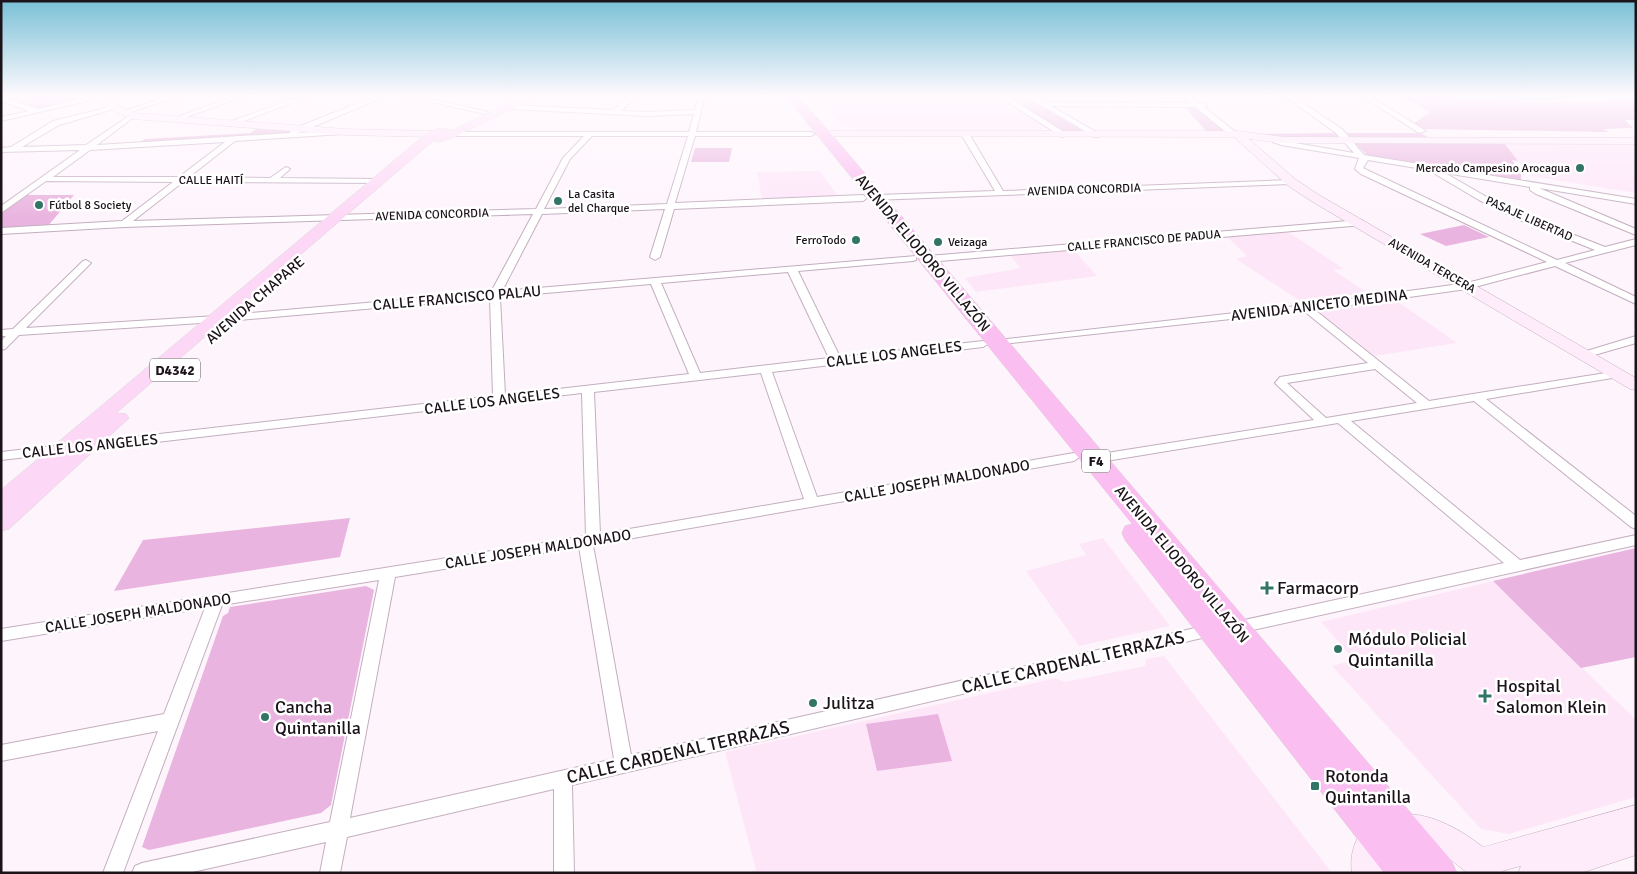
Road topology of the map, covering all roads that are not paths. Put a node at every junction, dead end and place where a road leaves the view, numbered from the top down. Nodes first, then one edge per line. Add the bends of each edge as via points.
1 (35, 136) edge
2 (100, 136) edge
3 (282, 136) joint
4 (285, 136) edge
5 (439, 136) edge
6 (439, 136) edge
7 (588, 136) edge
8 (691, 136) edge
9 (818, 136) edge
10 (966, 136) edge
11 (1240, 136) edge
12 (1249, 136) edge
13 (1332, 136) edge
14 (1344, 136) edge
15 (1361, 136) edge
16 (1429, 136) edge
17 (1434, 139) junction
18 (232, 140) junction
19 (1276, 140) junction
20 (1636, 141) edge
21 (89, 147) junction
22 (1, 150) edge
23 (12, 150) junction
24 (1361, 156) junction
25 (1432, 168) junction
26 (286, 169) dead end
27 (45, 179) junction
28 (180, 179) junction
29 (272, 180) junction
30 (378, 181) junction
31 (1291, 182) junction
32 (1528, 183) junction
33 (1001, 194) junction
34 (870, 198) junction
35 (1635, 200) edge
36 (669, 205) junction
37 (1, 210) edge
38 (538, 212) junction
39 (343, 217) junction
40 (1360, 223) junction
41 (124, 224) junction
42 (1, 231) edge
43 (1636, 232) edge
44 (1633, 245) edge
45 (1603, 250) junction
46 (655, 257) dead end
47 (920, 258) junction
48 (1553, 262) junction
49 (86, 263) dead end
50 (792, 269) junction
51 (655, 282) junction
52 (1467, 286) junction
53 (495, 294) junction
54 (1636, 301) edge
55 (1306, 308) junction
56 (234, 318) junction
57 (216, 319) junction
58 (16, 332) junction
59 (1, 333) edge
60 (1636, 340) edge
61 (990, 344) junction
62 (1, 347) edge
63 (1584, 355) junction
64 (836, 361) junction
65 (1377, 365) junction
66 (765, 369) junction
67 (1618, 374) junction
68 (696, 377) junction
69 (1636, 385) edge
70 (588, 389) junction
71 (1476, 397) junction
72 (499, 400) junction
73 (1427, 405) junction
74 (1342, 420) junction
75 (1324, 423) junction
76 (86, 447) junction
77 (62, 448) junction
78 (1, 456) edge
79 (1084, 458) junction
80 (1, 502) edge
81 (812, 503) junction
82 (1, 523) edge
83 (1636, 524) edge
84 (1636, 540) edge
85 (589, 541) junction
86 (1517, 566) junction
87 (388, 574) junction
88 (216, 600) junction
89 (1224, 629) junction
90 (1, 635) edge
91 (170, 721) junction
92 (1, 753) edge
93 (624, 764) junction
94 (564, 779) junction
95 (1636, 819) edge
96 (338, 830) junction
97 (1389, 831) junction
98 (1636, 841) edge
99 (1484, 868) edge
100 (114, 873) edge
101 (142, 873) edge
102 (330, 873) edge
103 (564, 873) edge
104 (1367, 873) edge
105 (1408, 873) edge
106 (1438, 873) edge
107 (1534, 873) edge

1 - 23 street
2 - 21 street
3 - 4 street
3 - 18 street
5 - 30 main road, AVENIDA CHAPARE / D4342
6 - 39 main road, AVENIDA CHAPARE / D4342
7 - 38 street via 567,158
8 - 36 street
9 - 34 highway, AVENIDA ELIODORO VILLAZÓN / F4
10 - 33 street
11 - 31 street, AVENIDA TERCERA
12 - 19 street
13 - 19 street
14 - 24 street
15 - 17 street
16 - 17 street
17 - 20 street
18 - 21 street
18 - 28 street
19 - 24 street
21 - 23 street
21 - 27 street
22 - 23 street
24 - 25 street
24 - 48 street via 1364,159 1360,169 1364,172
25 - 32 street
25 - 45 street, PASAJE LIBERTAD via 1518,216
26 - 29 street
27 - 28 street, CALLE HAITÍ
27 - 37 street
28 - 29 street, CALLE HAITÍ
28 - 41 street
29 - 30 street, CALLE HAITÍ
30 - 39 main road, AVENIDA CHAPARE / D4342
31 - 33 street, AVENIDA CONCORDIA
31 - 40 street, AVENIDA TERCERA
32 - 35 street
32 - 43 street via 1539,192
33 - 34 street, AVENIDA CONCORDIA
34 - 36 street, AVENIDA CONCORDIA
34 - 47 highway, AVENIDA ELIODORO VILLAZÓN / F4
36 - 38 street, AVENIDA CONCORDIA
36 - 46 street
38 - 39 street, AVENIDA CONCORDIA
38 - 53 street
39 - 41 street, AVENIDA CONCORDIA
39 - 56 main road, AVENIDA CHAPARE / D4342
39 - 57 main road, AVENIDA CHAPARE / D4342
40 - 47 street, CALLE FRANCISCO DE PADUA
40 - 52 street, AVENIDA TERCERA
41 - 42 street, AVENIDA CONCORDIA
44 - 45 street, AVENIDA ANICETO MEDINA
45 - 48 street, AVENIDA ANICETO MEDINA
47 - 50 street, CALLE FRANCISCO PALAU
47 - 61 highway, AVENIDA ELIODORO VILLAZÓN / F4
48 - 52 street, AVENIDA ANICETO MEDINA
48 - 54 street
49 - 58 street
50 - 51 street, CALLE FRANCISCO PALAU
50 - 64 street
51 - 53 street, CALLE FRANCISCO PALAU
51 - 68 street
52 - 55 street, AVENIDA ANICETO MEDINA
52 - 63 street, AVENIDA TERCERA
53 - 56 street, CALLE FRANCISCO PALAU
53 - 72 street
55 - 61 street, AVENIDA ANICETO MEDINA
55 - 65 street
56 - 57 street, CALLE FRANCISCO PALAU
56 - 76 main road, AVENIDA CHAPARE / D4342
57 - 58 street, CALLE FRANCISCO PALAU
57 - 77 main road, AVENIDA CHAPARE / D4342
58 - 59 street, CALLE FRANCISCO PALAU
58 - 62 street
60 - 63 street
61 - 64 street, CALLE LOS ANGELES
61 - 79 highway, AVENIDA ELIODORO VILLAZÓN / F4
63 - 67 street, AVENIDA TERCERA
64 - 66 street, CALLE LOS ANGELES
65 - 73 street
65 - 75 street via 1284,379 1281,383 1286,389
66 - 68 street, CALLE LOS ANGELES
66 - 81 street
67 - 69 street, AVENIDA TERCERA
67 - 71 street, CALLE JOSEPH MALDONADO
68 - 70 street, CALLE LOS ANGELES
70 - 72 street, CALLE LOS ANGELES
70 - 85 street
71 - 73 street, CALLE JOSEPH MALDONADO
71 - 83 street
72 - 76 street, CALLE LOS ANGELES
73 - 74 street, CALLE JOSEPH MALDONADO
74 - 75 street, CALLE JOSEPH MALDONADO
74 - 86 street
75 - 79 street, CALLE JOSEPH MALDONADO
76 - 77 street, CALLE LOS ANGELES
76 - 82 main road, AVENIDA CHAPARE / D4342
77 - 78 street, CALLE LOS ANGELES
77 - 80 main road, AVENIDA CHAPARE / D4342
79 - 81 street, CALLE JOSEPH MALDONADO
79 - 89 highway, AVENIDA ELIODORO VILLAZÓN / F4
81 - 85 street, CALLE JOSEPH MALDONADO
84 - 86 street, CALLE CARDENAL TERRAZAS
85 - 87 street, CALLE JOSEPH MALDONADO
85 - 93 street
86 - 89 street, CALLE CARDENAL TERRAZAS
87 - 88 street, CALLE JOSEPH MALDONADO
87 - 96 street
88 - 90 street, CALLE JOSEPH MALDONADO
88 - 91 street
89 - 93 street, CALLE CARDENAL TERRAZAS
89 - 97 highway, AVENIDA ELIODORO VILLAZÓN / F4
91 - 92 street
91 - 100 street
93 - 94 street, CALLE CARDENAL TERRAZAS
94 - 96 street, CALLE CARDENAL TERRAZAS
94 - 103 street
95 - 99 street
96 - 101 street, CALLE CARDENAL TERRAZAS
96 - 102 street
97 - 99 street via 1418,829 1439,836 1460,847
97 - 104 street via 1367,849
97 - 105 highway, AVENIDA ELIODORO VILLAZÓN / F4
97 - 106 highway, AVENIDA ELIODORO VILLAZÓN / F4
98 - 107 street

